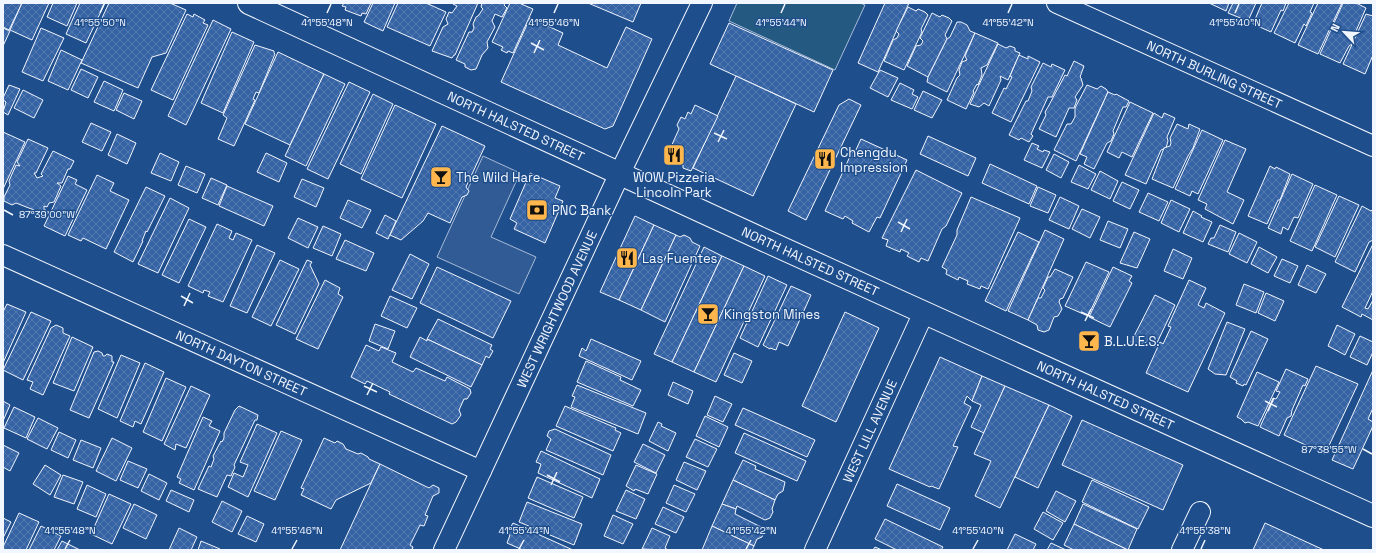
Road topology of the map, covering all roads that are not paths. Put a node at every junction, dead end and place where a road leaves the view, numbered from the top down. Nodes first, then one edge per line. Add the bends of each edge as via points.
1 (249, 3) edge
2 (702, 3) edge
3 (1057, 3) edge
4 (1373, 146) edge
5 (620, 173) junction
6 (3, 255) edge
7 (924, 312) junction
8 (481, 471) junction
9 (1200, 512) dead end
10 (1373, 516) edge
11 (444, 550) edge
12 (815, 550) edge
13 (1182, 550) edge

1 - 5 main road, NORTH HALSTED STREET
2 - 5 street, WEST WRIGHTWOOD AVENUE
3 - 4 street, NORTH BURLING STREET
5 - 7 main road, NORTH HALSTED STREET
5 - 8 street, WEST WRIGHTWOOD AVENUE
6 - 8 street, NORTH DAYTON STREET
7 - 10 main road, NORTH HALSTED STREET
7 - 12 street, WEST LILL AVENUE
8 - 11 street, WEST WRIGHTWOOD AVENUE
9 - 13 street

